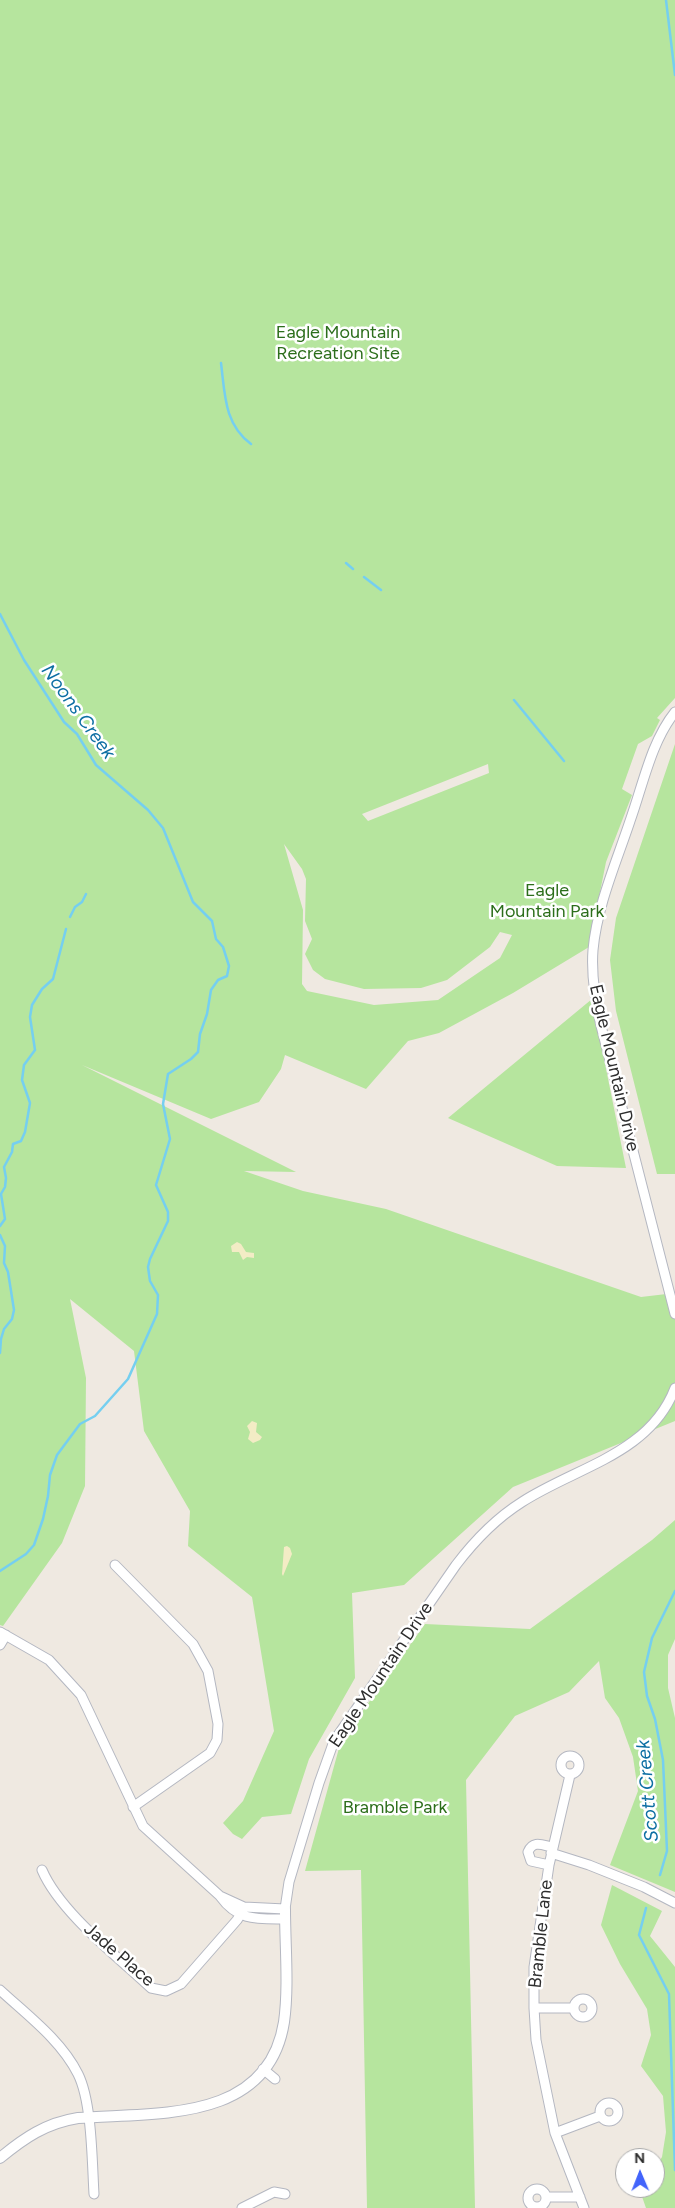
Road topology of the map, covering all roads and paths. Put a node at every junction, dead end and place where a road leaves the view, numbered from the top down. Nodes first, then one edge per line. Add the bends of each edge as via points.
1 (675, 712) edge
2 (675, 1314) edge
3 (675, 1388) edge
4 (115, 1565) dead end
5 (3, 1633) edge
6 (0, 1645) edge
7 (570, 1775) dead end
8 (133, 1807) junction
9 (551, 1850) junction
10 (549, 1865) junction
11 (42, 1870) dead end
12 (675, 1903) edge
13 (242, 1911) junction
14 (285, 1914) junction
15 (0, 1990) edge
16 (534, 2008) junction
17 (573, 2008) dead end
18 (263, 2069) junction
19 (275, 2079) dead end
20 (600, 2116) dead end
21 (88, 2118) junction
22 (555, 2132) junction
23 (0, 2158) edge
24 (94, 2194) dead end
25 (285, 2194) dead end
26 (580, 2197) junction
27 (547, 2198) dead end
28 (242, 2208) edge
29 (584, 2208) edge

1 - 2 street, Eagle Mountain Drive via 665,726 652,758 605,896 592,965 601,1026
3 - 14 street, Eagle Mountain Drive via 660,1417 640,1438 509,1510 475,1541 456,1565 334,1741 289,1882
4 - 8 street via 193,1644 208,1671 218,1724 217,1740 210,1753
5 - 6 street
5 - 8 street via 49,1660 81,1694
7 - 9 street, Bramble Lane
8 - 13 street via 143,1826 220,1896
9 - 10 street, Bramble Lane
9 - 10 street via 537,1844 528,1852 531,1861
9 - 12 street via 644,1887
10 - 16 street, Bramble Lane via 534,1967
11 - 13 street, Jade Place via 80,1920 151,1988 166,1992 180,1984
13 - 14 street
14 - 18 street, Eagle Mountain Drive via 283,2025 276,2049
15 - 21 street via 57,2044 78,2073 85,2091
16 - 17 street
16 - 22 street, Bramble Lane via 536,2040
18 - 19 street
18 - 21 street, Eagle Mountain Drive via 240,2092 211,2106
20 - 22 street
21 - 23 street, Eagle Mountain Drive via 65,2120 43,2128
21 - 24 street
22 - 26 street, Bramble Lane
25 - 28 street via 274,2192
26 - 27 street
26 - 29 street, Bramble Lane

